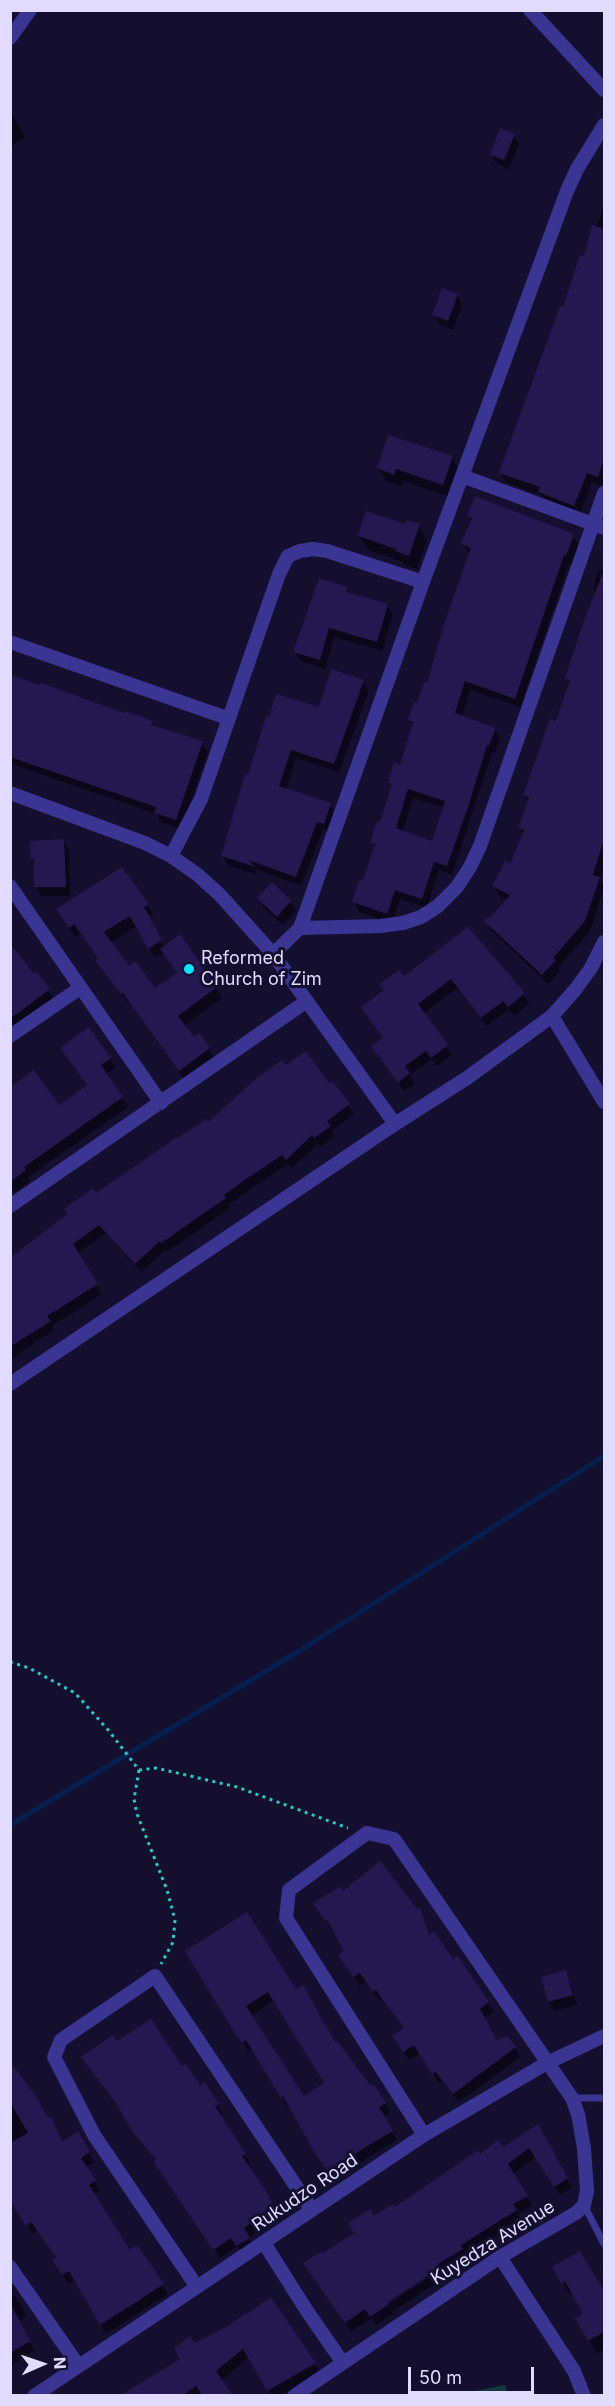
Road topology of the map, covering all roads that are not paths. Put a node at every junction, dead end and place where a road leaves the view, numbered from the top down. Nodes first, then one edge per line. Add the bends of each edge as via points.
1 (30, 10) edge
2 (530, 10) edge
3 (10, 38) edge
4 (604, 90) edge
5 (604, 125) edge
6 (462, 476) junction
7 (604, 493) edge
8 (599, 526) edge
9 (423, 582) junction
10 (10, 642) edge
11 (228, 718) junction
12 (11, 793) edge
13 (171, 856) junction
14 (10, 886) edge
15 (300, 928) junction
16 (604, 942) edge
17 (273, 954) junction
18 (80, 988) junction
19 (307, 1001) junction
20 (552, 1016) junction
21 (10, 1036) edge
22 (604, 1102) edge
23 (161, 1103) junction
24 (395, 1124) junction
25 (10, 1206) edge
26 (10, 1384) edge
27 (604, 2036) edge
28 (547, 2063) junction
29 (572, 2098) junction
30 (604, 2098) edge
31 (424, 2135) junction
32 (584, 2205) junction
33 (312, 2210) junction
34 (264, 2243) junction
35 (604, 2244) edge
36 (500, 2257) junction
37 (10, 2267) edge
38 (196, 2287) junction
39 (344, 2362) junction
40 (78, 2365) junction
41 (34, 2396) edge
42 (294, 2396) edge
43 (584, 2396) edge

1 - 3 street
2 - 4 street
5 - 6 street via 567,190
6 - 8 street
6 - 9 street
7 - 8 street
8 - 15 street via 480,846 456,887 438,906 403,923
9 - 11 street via 327,551 313,549 288,556
9 - 15 street
10 - 11 street
11 - 13 street via 197,806
12 - 13 street
13 - 17 street via 220,895
14 - 18 street
15 - 17 street
16 - 20 street via 591,968
17 - 19 street
18 - 21 street
18 - 23 street
19 - 23 street
19 - 24 street
20 - 22 street
20 - 24 street
23 - 25 street
24 - 26 street
27 - 28 street, Rukudzo Road
28 - 29 street, Kuyedza Avenue
28 - 31 street, Rukudzo Road
28 - 31 street, Kuyedza Avenue via 394,1839 367,1833 290,1890 286,1918
29 - 30 lane
29 - 32 street, Kuyedza Avenue via 584,2148
31 - 33 street, Rukudzo Road
32 - 35 lane
32 - 36 street, Kuyedza Avenue
33 - 34 street, Rukudzo Road
33 - 38 street via 155,1976 61,2040 54,2057 94,2135
34 - 38 street, Rukudzo Road
34 - 39 street
36 - 39 street, Kuyedza Avenue
36 - 43 street via 574,2371
37 - 40 street
38 - 40 street, Rukudzo Road
39 - 42 street, Kuyedza Avenue
40 - 41 street, Rukudzo Road

